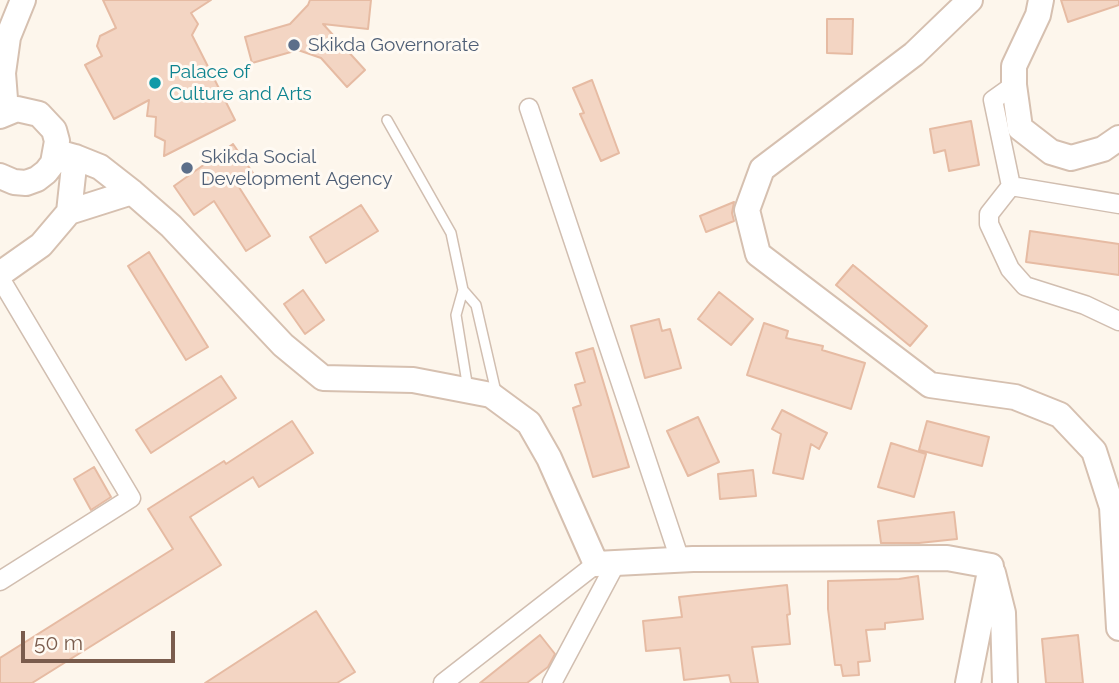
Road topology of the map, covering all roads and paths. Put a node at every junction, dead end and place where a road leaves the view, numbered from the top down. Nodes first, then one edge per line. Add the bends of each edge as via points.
1 (23, 0) edge
2 (971, 0) edge
3 (1041, 0) edge
4 (1014, 85) junction
5 (529, 108) dead end
6 (3, 114) edge
7 (387, 120) dead end
8 (1119, 138) edge
9 (66, 155) junction
10 (0, 176) edge
11 (1011, 186) junction
12 (132, 192) junction
13 (1119, 204) edge
14 (69, 212) junction
15 (0, 276) edge
16 (463, 290) junction
17 (1119, 321) edge
18 (468, 391) junction
19 (498, 400) junction
20 (680, 560) junction
21 (606, 564) junction
22 (991, 566) junction
23 (0, 580) edge
24 (1119, 628) edge
25 (443, 683) edge
26 (552, 683) edge
27 (968, 683) edge
28 (1005, 683) edge

1 - 6 main road via 8,37
2 - 24 main road via 914,54 762,169 747,210 752,232 758,254 930,386 1015,397 1060,415 1094,451 1112,507
3 - 4 main road via 1014,66
4 - 8 main road via 1020,128 1051,152 1071,158 1103,149
4 - 11 street via 993,100
5 - 20 street
6 - 9 main road via 28,110 39,114 48,121
7 - 16 lane via 451,233
9 - 10 main road via 26,183
9 - 12 main road via 100,167
9 - 14 main road
11 - 13 street
11 - 17 street via 989,214 989,224 1010,269 1025,286
12 - 14 main road
12 - 18 main road via 171,226 283,345 323,378 413,380
14 - 15 main road via 41,245
15 - 23 street via 131,498
16 - 18 lane via 456,315
16 - 19 lane via 476,305
18 - 19 main road
19 - 21 main road via 529,423
20 - 21 main road
20 - 22 main road via 947,558
21 - 25 street
21 - 26 street
22 - 27 main road
22 - 28 main road via 1003,612

